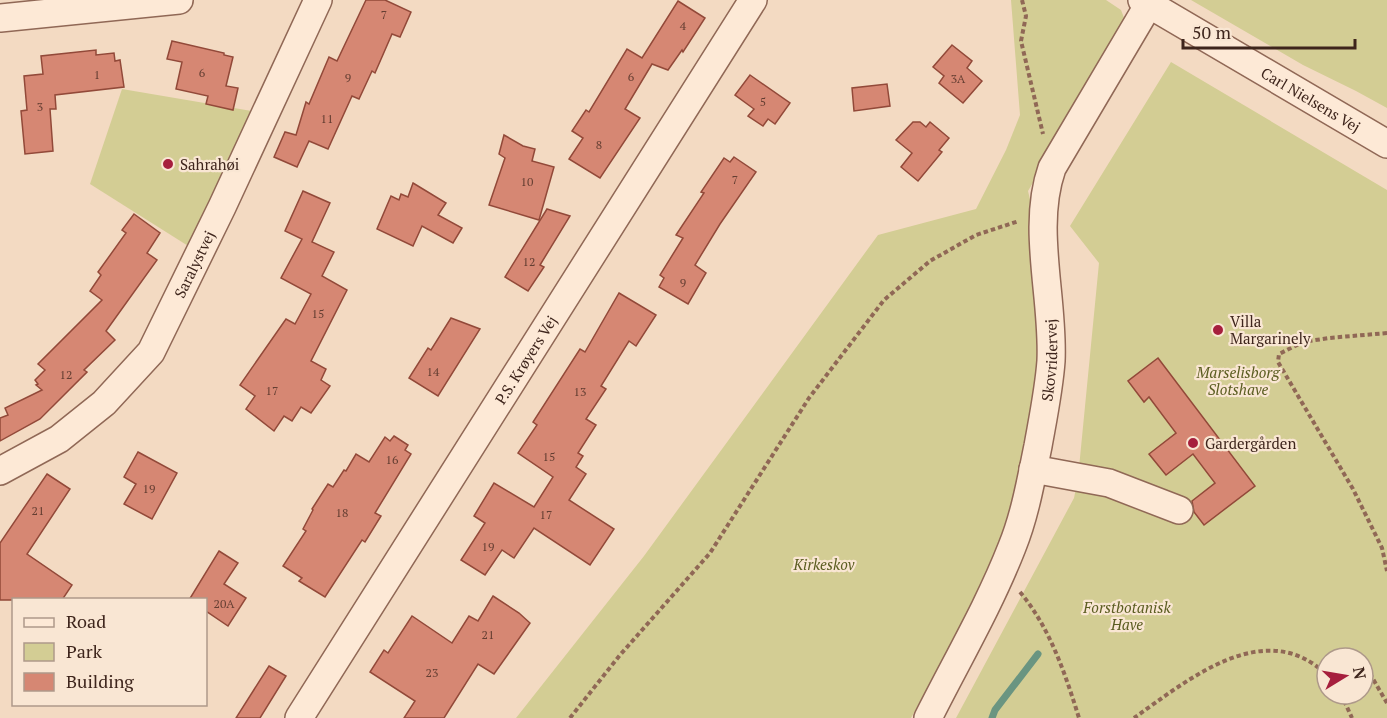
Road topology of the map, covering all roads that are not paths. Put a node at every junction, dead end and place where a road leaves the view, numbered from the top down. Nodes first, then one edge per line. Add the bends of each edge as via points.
1 (179, 0) edge
2 (318, 0) edge
3 (753, 0) edge
4 (1145, 2) edge
5 (0, 18) edge
6 (1387, 144) edge
7 (1033, 469) junction
8 (0, 471) edge
9 (1179, 510) dead end
10 (299, 718) edge
11 (928, 718) edge

1 - 5 street
2 - 8 street, Saralystvej via 151,352 104,403 68,432
3 - 10 street, P.S. Krøyers Vej
4 - 6 street, Carl Nielsens Vej
4 - 7 street, Skovridervej via 1052,168 1045,188 1042,213 1051,361
7 - 9 street via 1109,483
7 - 11 street, Skovridervej via 1013,545

